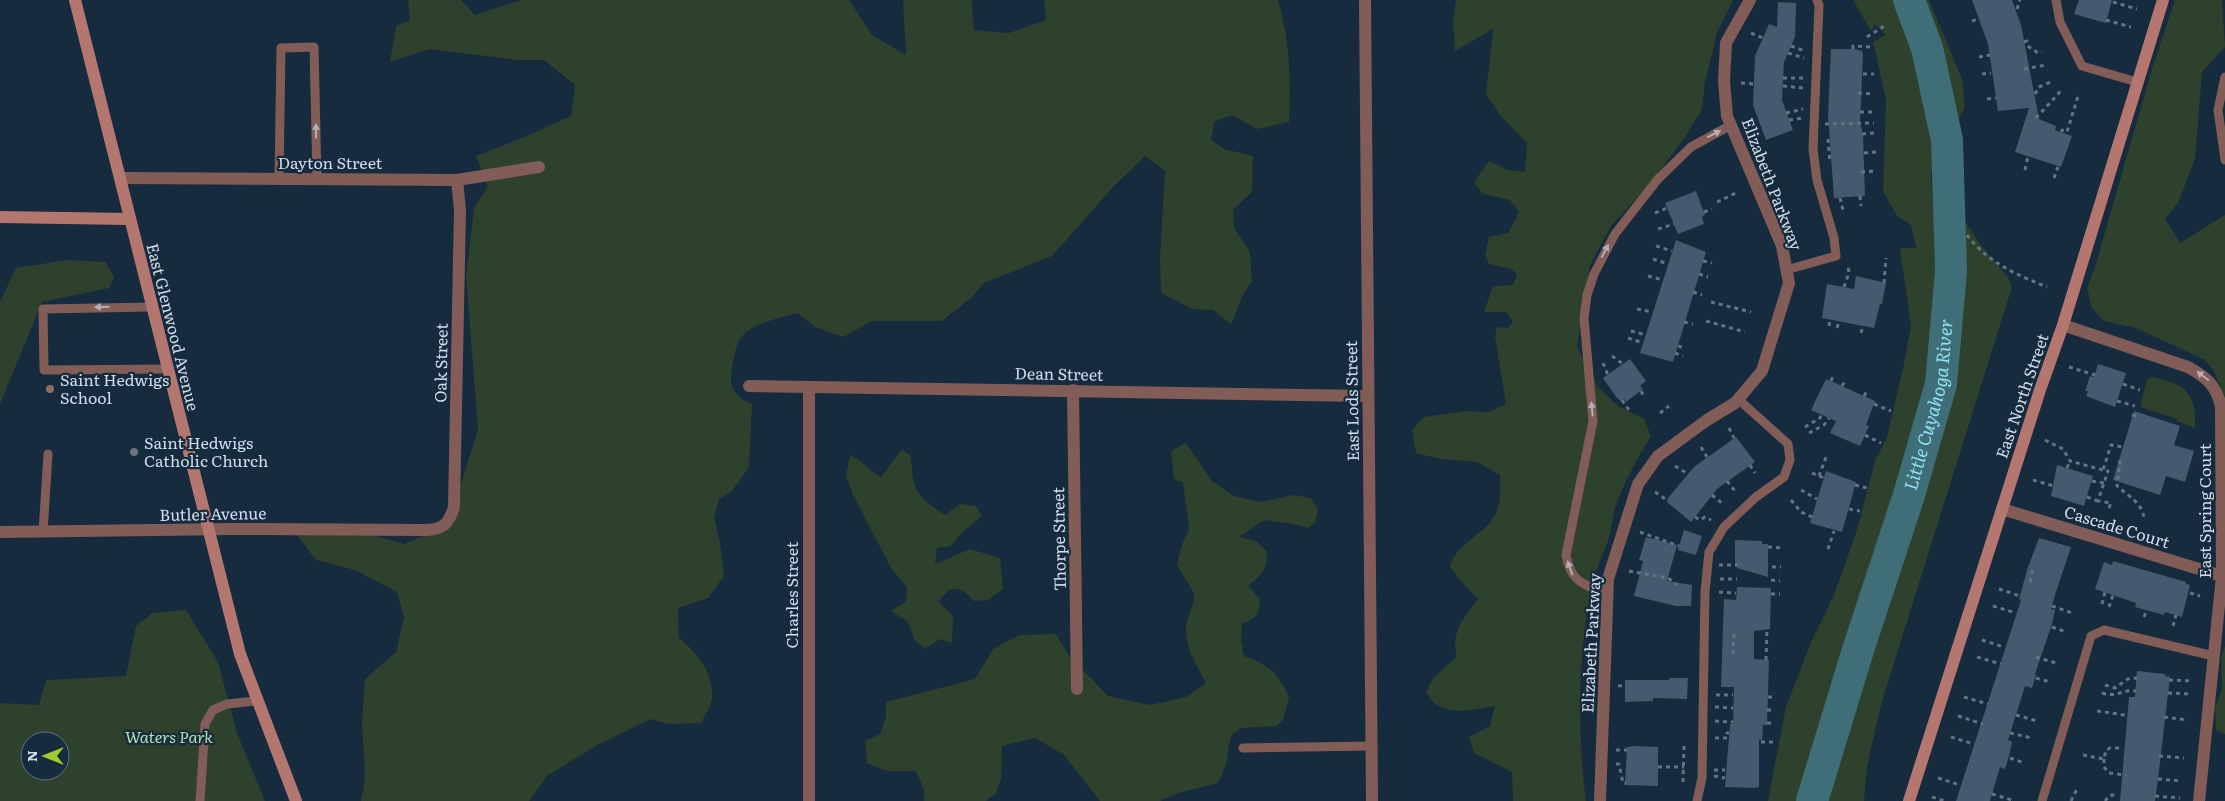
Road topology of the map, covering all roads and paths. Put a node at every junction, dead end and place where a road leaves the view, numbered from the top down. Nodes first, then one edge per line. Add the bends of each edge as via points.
1 (75, 0) edge
2 (1365, 0) edge
3 (1750, 0) edge
4 (1817, 0) edge
5 (2020, 0) edge
6 (2056, 0) edge
7 (2163, 0) edge
8 (2113, 2) dead end
9 (2017, 9) dead end
10 (2137, 9) dead end
11 (1979, 18) dead end
12 (2106, 20) dead end
13 (1972, 21) dead end
14 (1884, 26) dead end
15 (2131, 27) dead end
16 (1751, 33) dead end
17 (1866, 37) dead end
18 (1763, 38) dead end
19 (2024, 42) dead end
20 (1791, 46) dead end
21 (1870, 47) dead end
22 (1854, 49) dead end
23 (1806, 51) dead end
24 (2042, 52) dead end
25 (1788, 53) dead end
26 (1990, 56) dead end
27 (1979, 57) dead end
28 (1806, 58) dead end
29 (2046, 65) dead end
30 (2024, 69) dead end
31 (1991, 73) dead end
32 (1863, 74) dead end
33 (1874, 74) dead end
34 (1982, 74) dead end
35 (2225, 77) edge
36 (1783, 78) dead end
37 (1805, 78) dead end
38 (2051, 82) dead end
39 (2137, 82) junction
40 (1741, 84) dead end
41 (1754, 84) dead end
42 (1782, 86) dead end
43 (1805, 88) dead end
44 (2060, 88) dead end
45 (1858, 93) dead end
46 (2078, 93) dead end
47 (1874, 94) dead end
48 (2035, 94) dead end
49 (1996, 98) dead end
50 (1987, 99) dead end
51 (1805, 109) dead end
52 (1860, 112) dead end
53 (1874, 112) dead end
54 (1786, 113) dead end
55 (1804, 118) dead end
56 (2036, 118) dead end
57 (1789, 120) dead end
58 (1874, 123) dead end
59 (1820, 124) dead end
60 (1731, 126) junction
61 (2062, 132) dead end
62 (1874, 133) dead end
63 (1862, 134) dead end
64 (1828, 138) dead end
65 (1876, 152) dead end
66 (1864, 153) dead end
67 (2028, 156) dead end
68 (2225, 160) edge
69 (1830, 164) dead end
70 (539, 166) dead end
71 (2058, 167) dead end
72 (2025, 170) dead end
73 (1876, 171) dead end
74 (1861, 172) dead end
75 (121, 178) junction
76 (2054, 178) dead end
77 (279, 179) junction
78 (317, 179) junction
79 (457, 180) junction
80 (1736, 193) dead end
81 (1860, 196) dead end
82 (1840, 198) dead end
83 (1717, 202) dead end
84 (1861, 206) dead end
85 (1667, 208) dead end
86 (1712, 209) dead end
87 (1843, 210) dead end
88 (1704, 212) dead end
89 (1655, 213) dead end
90 (0, 217) edge
91 (128, 219) junction
92 (1674, 224) dead end
93 (1658, 229) dead end
94 (1967, 235) dead end
95 (1656, 246) dead end
96 (1672, 251) dead end
97 (1886, 258) dead end
98 (1653, 259) dead end
99 (1703, 261) dead end
100 (1712, 263) dead end
101 (1668, 264) dead end
102 (1848, 265) dead end
103 (1786, 270) junction
104 (1699, 274) dead end
105 (1648, 276) dead end
106 (1708, 277) dead end
107 (1663, 280) dead end
108 (1884, 283) dead end
109 (1844, 287) dead end
110 (2047, 287) dead end
111 (1693, 292) dead end
112 (1702, 294) dead end
113 (1711, 302) dead end
114 (151, 307) junction
115 (1637, 309) dead end
116 (1652, 312) dead end
117 (1751, 312) dead end
118 (1830, 319) dead end
119 (1706, 321) dead end
120 (1839, 321) dead end
121 (1684, 322) dead end
122 (1693, 324) dead end
123 (2063, 325) junction
124 (1829, 326) dead end
125 (1863, 326) dead end
126 (1837, 328) dead end
127 (1630, 331) dead end
128 (1745, 332) dead end
129 (1861, 333) dead end
130 (1646, 335) dead end
131 (1628, 338) dead end
132 (1643, 343) dead end
133 (1678, 346) dead end
134 (1685, 348) dead end
135 (1675, 353) dead end
136 (1612, 356) dead end
137 (1683, 356) dead end
138 (1602, 360) dead end
139 (1623, 364) dead end
140 (2069, 367) dead end
141 (167, 369) junction
142 (1608, 375) dead end
143 (2095, 375) dead end
144 (1833, 376) dead end
145 (1831, 381) dead end
146 (1845, 381) dead end
147 (2123, 384) dead end
148 (749, 386) dead end
149 (1842, 386) dead end
150 (809, 388) junction
151 (1073, 390) junction
152 (2140, 390) dead end
153 (1641, 391) dead end
154 (1867, 391) dead end
155 (1367, 396) junction
156 (1864, 396) dead end
157 (1645, 398) dead end
158 (1738, 399) junction
159 (1622, 400) dead end
160 (2117, 401) dead end
161 (1874, 404) dead end
162 (1669, 406) dead end
163 (2135, 406) dead end
164 (1629, 410) dead end
165 (1891, 411) dead end
166 (1660, 413) dead end
167 (1821, 415) dead end
168 (2132, 415) dead end
169 (2139, 416) dead end
170 (1829, 418) dead end
171 (1805, 427) dead end
172 (1728, 428) dead end
173 (1809, 433) dead end
174 (1865, 436) dead end
175 (1734, 438) dead end
176 (2045, 440) dead end
177 (1881, 443) dead end
178 (1701, 447) dead end
179 (2123, 447) dead end
180 (48, 454) dead end
181 (1707, 457) dead end
182 (1826, 457) dead end
183 (2120, 460) dead end
184 (2070, 461) junction
185 (1750, 465) dead end
186 (1675, 466) dead end
187 (2067, 468) dead end
188 (2103, 470) junction
189 (1755, 473) dead end
190 (1812, 473) dead end
191 (1688, 474) dead end
192 (1819, 476) junction
193 (1824, 478) dead end
194 (2033, 480) dead end
195 (1727, 481) dead end
196 (2092, 481) dead end
197 (2104, 483) junction
198 (1855, 485) dead end
199 (2054, 486) dead end
200 (1867, 488) dead end
201 (1801, 490) dead end
202 (1735, 491) dead end
203 (1655, 492) dead end
204 (1712, 495) dead end
205 (2087, 497) dead end
206 (1817, 499) dead end
207 (1791, 500) dead end
208 (1668, 501) dead end
209 (2098, 501) junction
210 (1723, 504) dead end
211 (2109, 508) dead end
212 (1849, 509) dead end
213 (2002, 509) junction
214 (1860, 511) dead end
215 (1694, 517) dead end
216 (1812, 517) dead end
217 (2144, 519) dead end
218 (1711, 520) dead end
219 (206, 529) junction
220 (427, 530) joint
221 (1834, 531) dead end
222 (0, 532) edge
223 (43, 532) junction
224 (1640, 532) dead end
225 (1679, 546) dead end
226 (1768, 547) dead end
227 (1782, 548) dead end
228 (1828, 550) dead end
229 (1772, 567) dead end
230 (1781, 567) dead end
231 (2033, 570) dead end
232 (1629, 571) dead end
233 (2222, 576) junction
234 (1720, 579) dead end
235 (1737, 579) dead end
236 (1771, 580) dead end
237 (1780, 581) dead end
238 (2030, 582) dead end
239 (1677, 585) dead end
240 (1999, 589) dead end
241 (1718, 592) dead end
242 (2105, 592) dead end
243 (1736, 593) dead end
244 (2190, 593) dead end
245 (1771, 594) dead end
246 (1780, 594) dead end
247 (1608, 595) junction
248 (2113, 595) dead end
249 (2020, 596) dead end
250 (2200, 596) dead end
251 (2102, 604) dead end
252 (1993, 606) dead end
253 (2052, 606) dead end
254 (2110, 607) dead end
255 (2146, 612) dead end
256 (2016, 613) dead end
257 (2072, 613) dead end
258 (2176, 615) dead end
259 (2144, 617) dead end
260 (2172, 626) dead end
261 (2052, 627) dead end
262 (1767, 629) dead end
263 (1734, 632) dead end
264 (2066, 632) dead end
265 (1982, 640) dead end
266 (2004, 647) dead end
267 (1733, 654) dead end
268 (2214, 656) junction
269 (1977, 657) dead end
270 (2036, 657) dead end
271 (1766, 660) dead end
272 (2056, 663) dead end
273 (2001, 664) dead end
274 (2036, 678) dead end
275 (2137, 678) dead end
276 (2169, 680) dead end
277 (2192, 681) dead end
278 (2050, 682) dead end
279 (2105, 685) dead end
280 (1077, 689) dead end
281 (2136, 691) dead end
282 (2102, 693) dead end
283 (2168, 693) dead end
284 (1716, 694) dead end
285 (2190, 694) dead end
286 (1733, 695) dead end
287 (1768, 697) dead end
288 (1776, 697) dead end
289 (1964, 697) dead end
290 (256, 701) junction
291 (1988, 704) dead end
292 (1715, 707) dead end
293 (1733, 708) dead end
294 (1767, 710) dead end
295 (1775, 710) dead end
296 (2097, 711) dead end
297 (2016, 715) dead end
298 (2125, 715) dead end
299 (1958, 716) dead end
300 (2164, 717) dead end
301 (2188, 720) dead end
302 (1714, 721) dead end
303 (2037, 721) dead end
304 (1733, 722) dead end
305 (1767, 723) dead end
306 (1775, 723) dead end
307 (1983, 724) dead end
308 (1729, 733) dead end
309 (2010, 733) dead end
310 (1951, 737) dead end
311 (1714, 738) dead end
312 (2032, 738) dead end
313 (1761, 742) dead end
314 (1774, 742) dead end
315 (1684, 744) dead end
316 (1974, 744) dead end
317 (1372, 746) junction
318 (1243, 748) dead end
319 (2122, 748) dead end
320 (1613, 750) dead end
321 (1627, 750) dead end
322 (2083, 755) dead end
323 (2159, 756) dead end
324 (2010, 758) dead end
325 (2184, 758) dead end
326 (2104, 760) junction
327 (2024, 763) dead end
328 (1613, 764) dead end
329 (1658, 767) dead end
330 (1684, 767) junction
331 (1713, 770) dead end
332 (1726, 770) dead end
333 (2126, 775) dead end
334 (1713, 776) dead end
335 (1725, 778) dead end
336 (1938, 778) dead end
337 (2158, 779) dead end
338 (2182, 781) dead end
339 (1683, 782) dead end
340 (1626, 783) dead end
341 (1960, 785) dead end
342 (2078, 787) dead end
343 (1992, 794) dead end
344 (2117, 796) dead end
345 (2155, 796) dead end
346 (1932, 797) dead end
347 (2180, 798) dead end
348 (2012, 800) edge
349 (200, 801) edge
350 (296, 801) edge
351 (809, 801) edge
352 (1372, 801) edge
353 (1600, 801) edge
354 (1609, 801) edge
355 (1697, 801) edge
356 (1909, 801) edge
357 (1945, 801) edge
358 (2042, 801) edge
359 (2071, 801) edge
360 (2105, 801) edge
361 (2199, 801) edge

1 - 75 street, East Glenwood Avenue
2 - 155 street, East Lods Street
3 - 60 street, Elizabeth Parkway via 1726,43 1724,81
4 - 103 lane via 1813,149 1817,180 1836,256
5 - 9 path
6 - 39 lane via 2060,22 2082,66
7 - 39 street, East North Street
8 - 10 path
11 - 13 path
12 - 15 path
14 - 17 path
16 - 18 path
19 - 24 path via 2038,53
20 - 23 path
21 - 22 path via 1853,46
25 - 28 path
26 - 27 path
29 - 30 path
31 - 34 path
32 - 33 path
35 - 68 lane via 2218,110
36 - 37 path
38 - 48 path via 2039,87
39 - 123 street, East North Street
40 - 41 path
42 - 43 path
44 - 56 path
45 - 47 path
46 - 61 path via 2067,132
49 - 50 path
51 - 54 path
52 - 53 path
55 - 57 path
58 - 59 path
60 - 103 street, Elizabeth Parkway via 1782,246
247 -> 60 lane via 1574,578 1568,569 1566,554 1593,421 1584,337 1587,295 1603,254 1615,234 1658,179 1691,146
62 - 63 path
64 - 69 path
65 - 66 path
67 - 72 path
70 - 79 street, Dayton Street
71 - 76 path
73 - 74 path
75 - 77 street, Dayton Street
75 - 91 street, East Glenwood Avenue
77 - 78 street, Dayton Street
78 -> 77 lane via 314,47 281,48
78 - 79 street, Dayton Street
79 - 220 street, Oak Street via 460,210 454,508 450,521 443,527
80 - 83 path
81 - 84 path
82 - 87 path
85 - 89 path
86 - 88 path
90 - 91 street
91 - 114 street, East Glenwood Avenue
92 - 93 path
94 - 110 path via 1979,251 1993,261
95 - 96 path
97 - 108 path
98 - 101 path
99 - 100 path
102 - 109 path
103 - 158 street, Elizabeth Parkway via 1790,283 1762,371
104 - 106 path
105 - 107 path
111 - 112 path
113 - 117 path
114 - 141 street, East Glenwood Avenue
114 -> 141 lane via 43,310 44,370
115 - 116 path
118 - 124 path
119 - 128 path
120 - 126 path
121 - 122 path
123 - 213 street, East North Street
233 -> 123 street, East Spring Court via 2221,406 2218,392 2207,378 2188,367
125 - 129 path
127 - 130 path
131 - 132 path
133 - 134 path
135 - 137 path
136 - 139 path
138 - 142 path
140 - 143 path
141 - 219 street, East Glenwood Avenue
144 - 145 path
146 - 149 path
147 - 152 path
148 - 150 street, Dean Street
150 - 151 street, Dean Street
150 - 351 street, Charles Street
151 - 155 street, Dean Street
151 - 280 street, Thorpe Street
153 - 157 path
154 - 156 path
155 - 317 street, East Lods Street
158 - 247 street, Elizabeth Parkway via 1658,456 1638,484 1608,579
158 - 355 lane via 1788,444 1790,460 1784,476 1724,527 1709,552 1705,592 1702,778
159 - 164 path
160 - 163 path
161 - 165 path
162 - 166 path
167 - 171 path
168 - 169 path
170 - 173 path via 1824,425
172 - 175 path
174 - 177 path
176 - 184 path via 2063,448
178 - 181 path
179 - 188 path via 2111,445
180 - 223 lane
182 - 192 path
183 - 217 path via 2117,486 2138,503
184 - 187 path
184 - 188 path
185 - 189 path
186 - 191 path
188 - 197 path via 2108,472
190 - 192 path
192 - 193 path
194 - 199 path
195 - 202 path
196 - 197 path
197 - 209 path
198 - 200 path
201 - 206 path
203 - 208 path
204 - 210 path
205 - 209 path
207 - 216 path via 1801,512
209 - 211 path via 2111,503
212 - 214 path
213 - 233 street, Cascade Court
213 - 356 street, East North Street
215 - 218 path
219 - 220 street, Butler Avenue
219 - 223 street, Butler Avenue
219 - 290 street, East Glenwood Avenue
221 - 228 path
222 - 223 street, Butler Avenue
224 - 225 path
226 - 227 path
229 - 230 path
231 - 238 path
232 - 239 path via 1668,578
233 - 268 street, East Spring Court
234 - 235 path
236 - 237 path
240 - 249 path
241 - 243 path
242 - 251 path
244 - 250 path
245 - 246 path
247 - 353 street, Elizabeth Parkway
248 - 254 path
252 - 256 path
253 - 257 path
255 - 259 path
258 - 260 path
261 - 264 path
262 - 271 path
263 - 267 path
265 - 266 path
268 - 358 lane via 2104,630 2091,636
268 - 361 street, East Spring Court
269 - 273 path
270 - 272 path
274 - 278 path
275 - 279 path via 2128,679 2115,688
276 - 277 path
281 - 282 path via 2115,696
283 - 285 path
284 - 286 path
287 - 288 path
289 - 291 path
290 - 349 lane via 227,704 212,710 205,724
290 - 350 street, East Glenwood Avenue
292 - 293 path
294 - 295 path
296 - 298 path
297 - 303 path
299 - 307 path
300 - 301 path
302 - 304 path
305 - 306 path
308 - 311 path via 1727,738
309 - 312 path
310 - 316 path
313 - 314 path
315 - 330 path
317 - 318 lane
317 - 352 street, East Lods Street
319 - 326 path via 2106,750
320 - 321 path
322 - 326 path
323 - 325 path
324 - 327 path
326 - 333 path via 2108,772
328 - 340 path via 1619,764 1623,783
329 - 330 path
330 - 339 path
331 - 332 path
334 - 335 path
336 - 341 path
337 - 338 path
342 - 359 path
343 - 348 path
344 - 360 path via 2110,795
345 - 347 path
346 - 357 path
353 - 354 lane

